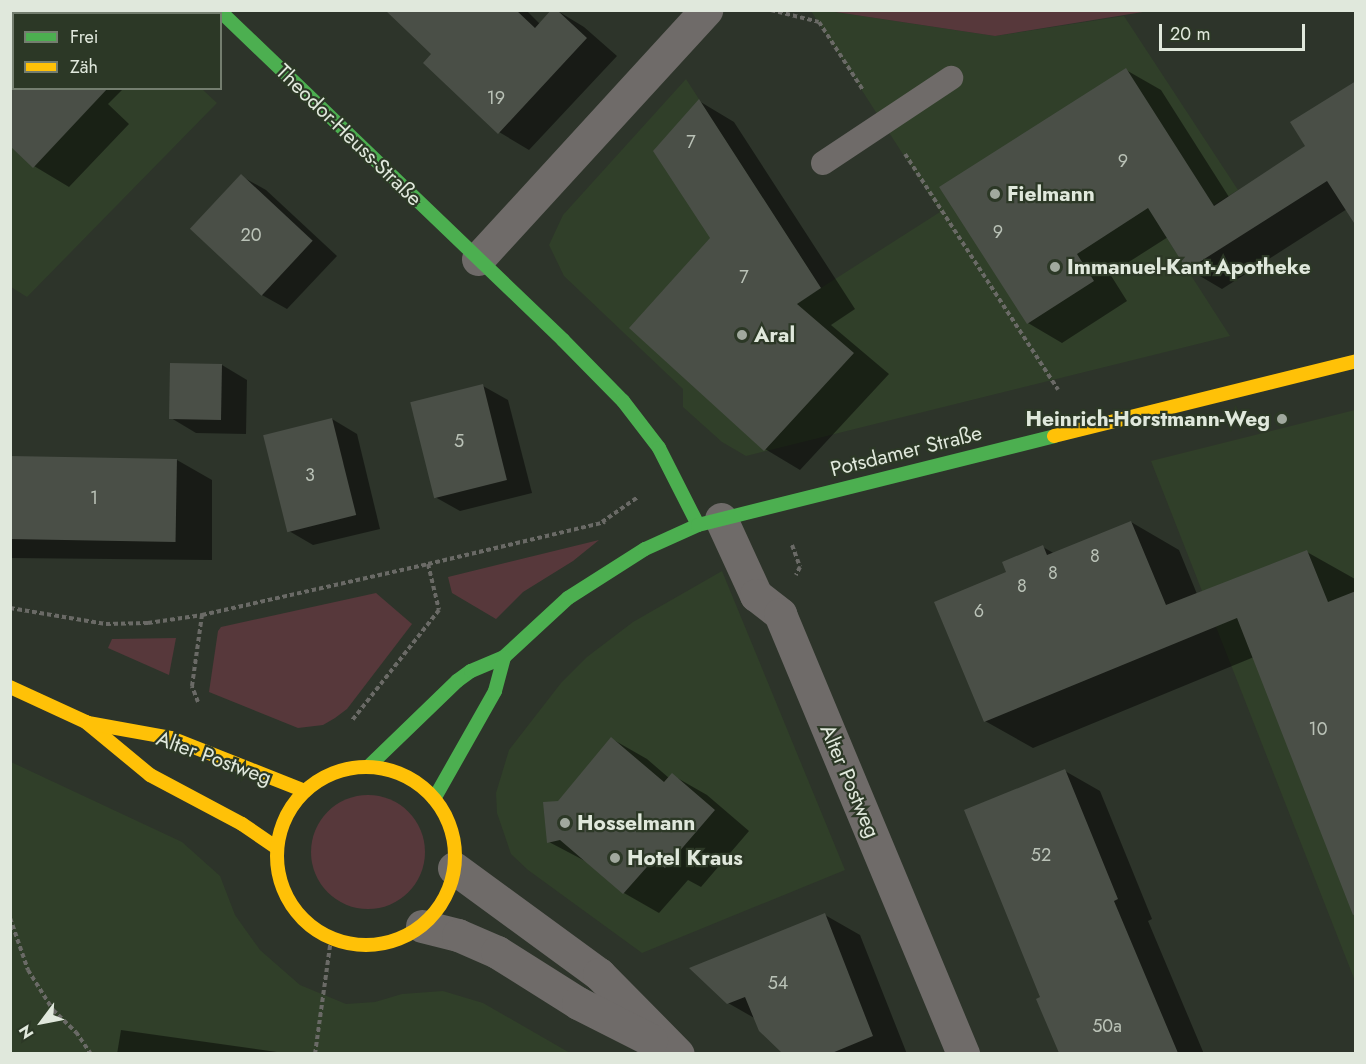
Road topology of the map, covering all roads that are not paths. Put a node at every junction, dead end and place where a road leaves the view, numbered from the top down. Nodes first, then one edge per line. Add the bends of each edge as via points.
1 (706, 10) edge
2 (222, 13) edge
3 (951, 78) dead end
4 (823, 163) dead end
5 (478, 259) junction
6 (1356, 361) edge
7 (709, 522) junction
8 (504, 657) junction
9 (10, 687) edge
10 (86, 723) junction
11 (368, 767) junction
12 (305, 791) junction
13 (434, 799) junction
14 (277, 848) junction
15 (454, 868) junction
16 (422, 926) junction
17 (678, 1053) edge
18 (963, 1053) edge

1 - 5 street
2 - 5 street, Theodor-Heuss-Straße
3 - 4 lane
5 - 7 street, Theodor-Heuss-Straße via 563,340 646,428
6 - 7 street, Potsdamer Straße
7 - 8 street, Potsdamer Straße via 645,549 604,573 543,619
7 - 18 street, Alter Postweg via 756,595 780,614
8 - 11 street, Potsdamer Straße via 457,681
8 - 13 street via 495,691
9 - 10 street, Alter Postweg
10 - 12 street, Alter Postweg via 171,738
10 - 14 street, Alter Postweg via 150,775 242,824
11 - 12 street via 333,774
11 - 13 street via 390,770 413,780
12 - 14 street via 289,811
13 - 15 street via 448,821 455,846
14 - 16 street via 283,890 312,927 331,938 361,945 389,943
15 - 16 street via 448,890
15 - 17 street via 599,974
16 - 17 street via 458,935 496,952 578,1003

